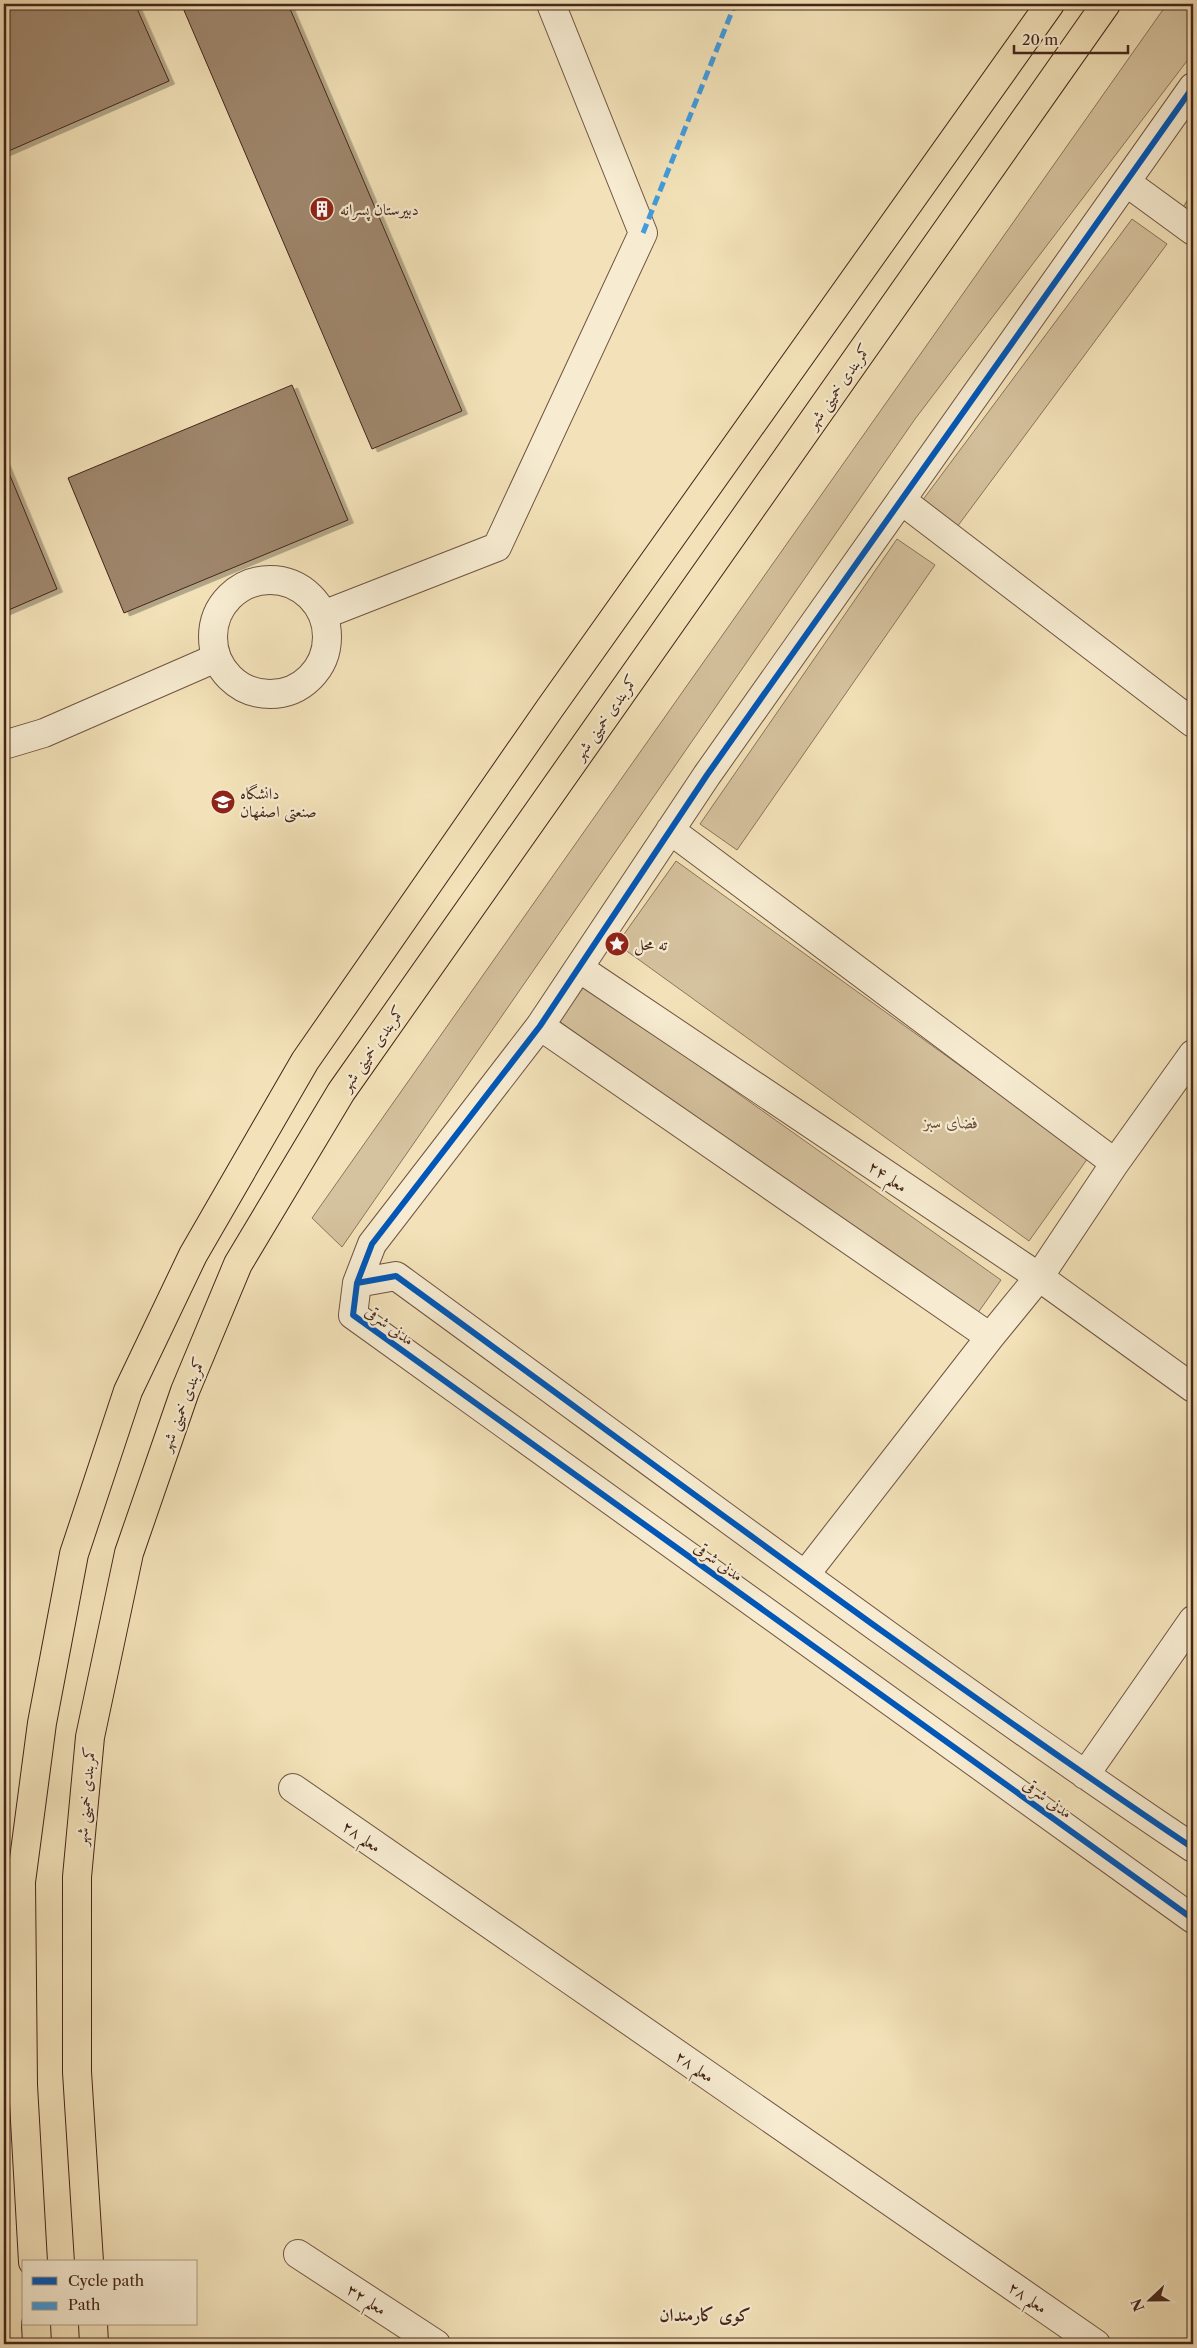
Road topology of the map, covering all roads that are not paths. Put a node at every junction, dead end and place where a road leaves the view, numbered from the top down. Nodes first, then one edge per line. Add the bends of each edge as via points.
1 (551, 4) edge
2 (1050, 4) edge
3 (1106, 4) edge
4 (1193, 87) edge
5 (1126, 182) junction
6 (1193, 231) edge
7 (901, 500) junction
8 (323, 615) junction
9 (216, 658) junction
10 (1193, 723) edge
11 (4, 745) edge
12 (670, 830) junction
13 (579, 968) junction
14 (540, 1026) junction
15 (1193, 1054) edge
16 (1115, 1163) junction
17 (1039, 1277) junction
18 (357, 1283) junction
19 (990, 1337) junction
20 (1193, 1388) edge
21 (805, 1575) junction
22 (1193, 1620) edge
23 (1085, 1775) junction
24 (293, 1788) dead end
25 (1193, 1848) edge
26 (1193, 1919) edge
27 (298, 2254) dead end
28 (33, 2260) edge
29 (89, 2260) edge
30 (36, 2326) edge
31 (93, 2326) edge
32 (37, 2344) edge
33 (94, 2344) edge
34 (436, 2344) edge
35 (1096, 2344) edge

1 - 8 street via 643,233 497,547
2 - 28 highway via 550,708 305,1061 192,1255 128,1391 74,1554 42,1723 21,1882 23,2085
3 - 29 highway, کمربندی خمینی شهر via 341,1092 238,1264 184,1391 129,1552 90,1738 77,1877 77,2072
4 - 5 street
5 - 6 street
5 - 7 street
7 - 10 street
7 - 12 street
8 - 9 street via 312,598 296,586 277,580 257,580 239,588 224,601 215,619 212,638
8 - 9 street via 327,632 326,651 319,667 307,681 292,690 274,695 255,693 239,686 225,674
9 - 11 street via 44,733
12 - 13 street
12 - 16 street
13 - 14 street
13 - 17 street, معلم ۲۴
14 - 18 street via 372,1244
14 - 19 street
15 - 16 street
16 - 17 street
17 - 19 street
17 - 20 street, معلم ۲۴
18 - 21 street, مدنی شرقی via 396,1276
18 - 26 street, مدنی شرقی via 353,1315
19 - 21 street
21 - 23 street, مدنی شرقی
22 - 23 street
23 - 25 street, مدنی شرقی
24 - 35 street, معلم ۲۸
27 - 34 street, معلم ۳۲
30 - 32 highway
31 - 33 highway

